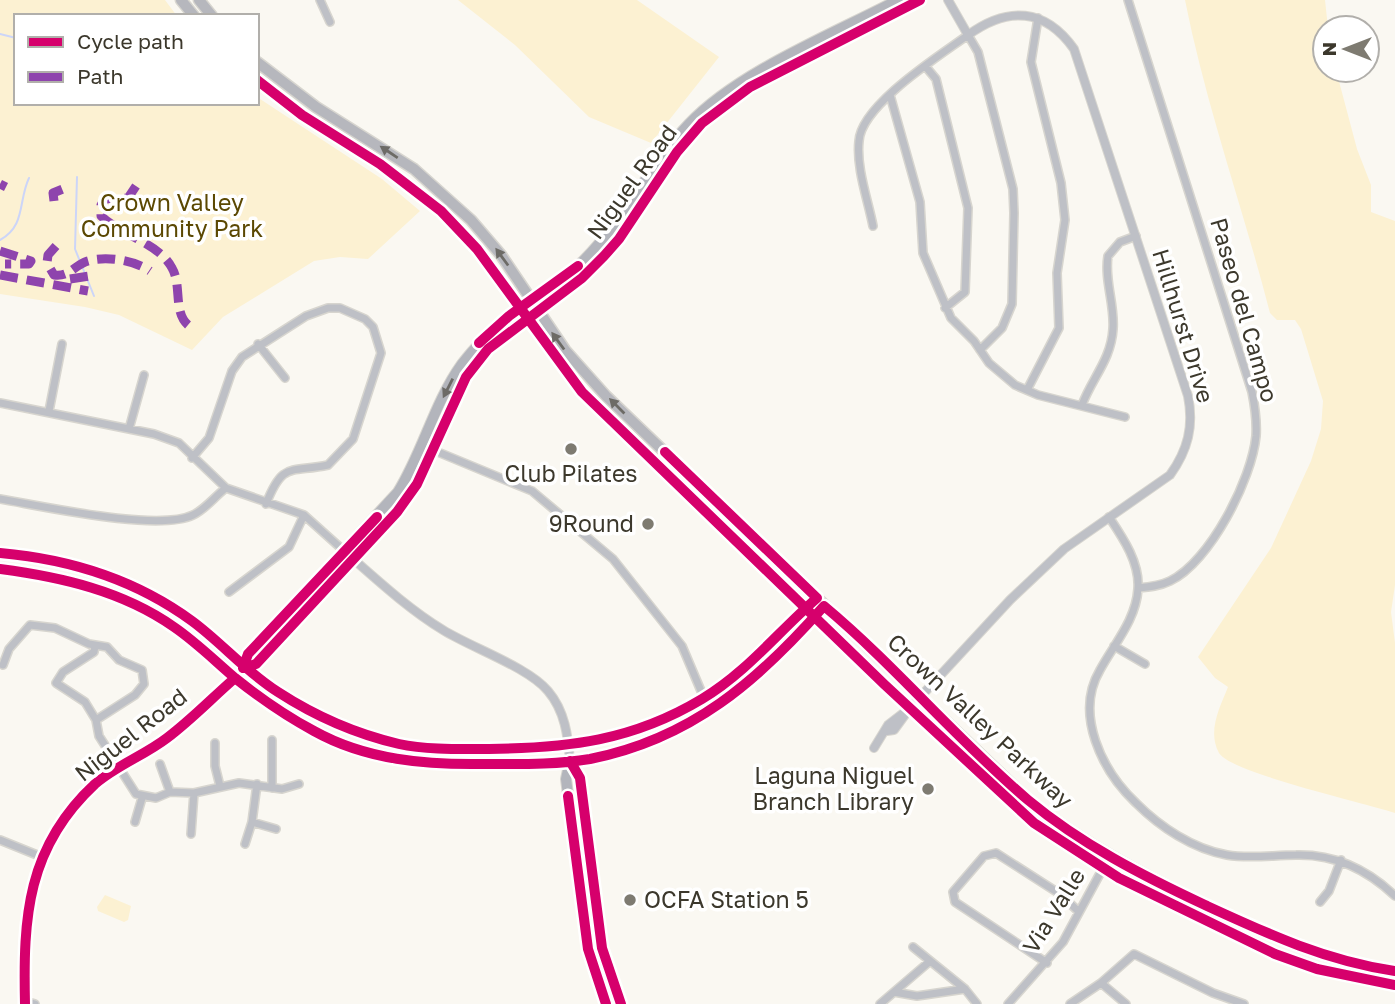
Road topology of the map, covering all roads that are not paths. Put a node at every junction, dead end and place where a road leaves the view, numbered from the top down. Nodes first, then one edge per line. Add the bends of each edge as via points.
1 (181, 0) edge
2 (199, 0) edge
3 (320, 0) edge
4 (898, 0) edge
5 (920, 0) edge
6 (948, 0) edge
7 (1128, 0) edge
8 (192, 14) edge
9 (210, 14) edge
10 (1038, 18) junction
11 (330, 22) dead end
12 (968, 34) junction
13 (259, 64) edge
14 (926, 67) junction
15 (259, 82) edge
16 (890, 95) junction
17 (640, 198) junction
18 (873, 226) dead end
19 (1136, 236) junction
20 (530, 300) junction
21 (520, 308) junction
22 (945, 308) junction
23 (538, 310) junction
24 (527, 318) junction
25 (62, 344) dead end
26 (258, 344) junction
27 (980, 350) junction
28 (144, 374) dead end
29 (285, 378) dead end
30 (1027, 390) junction
31 (0, 402) edge
32 (1082, 405) junction
33 (49, 411) junction
34 (1125, 417) dead end
35 (129, 429) junction
36 (430, 429) junction
37 (433, 450) junction
38 (664, 452) junction
39 (192, 458) junction
40 (655, 462) junction
41 (413, 468) junction
42 (226, 488) junction
43 (0, 499) edge
44 (266, 504) junction
45 (304, 515) junction
46 (1109, 517) junction
47 (343, 550) junction
48 (0, 553) edge
49 (353, 559) junction
50 (0, 569) edge
51 (1138, 587) junction
52 (229, 593) dead end
53 (820, 602) junction
54 (806, 608) junction
55 (815, 616) junction
56 (95, 646) junction
57 (1114, 646) junction
58 (1145, 664) dead end
59 (3, 665) dead end
60 (243, 668) junction
61 (235, 678) junction
62 (921, 696) junction
63 (704, 698) junction
64 (910, 708) junction
65 (712, 711) junction
66 (96, 720) junction
67 (272, 740) dead end
68 (215, 743) dead end
69 (407, 745) junction
70 (569, 746) junction
71 (445, 747) junction
72 (874, 748) dead end
73 (570, 761) junction
74 (421, 762) junction
75 (160, 764) dead end
76 (119, 766) junction
77 (257, 784) junction
78 (299, 784) dead end
79 (220, 786) junction
80 (272, 788) junction
81 (170, 793) junction
82 (194, 793) junction
83 (142, 798) junction
84 (135, 822) dead end
85 (252, 822) junction
86 (276, 829) dead end
87 (1066, 830) junction
88 (191, 834) dead end
89 (0, 840) edge
90 (245, 844) dead end
91 (42, 857) junction
92 (1340, 860) junction
93 (1103, 868) junction
94 (1155, 881) junction
95 (1395, 896) edge
96 (1320, 902) dead end
97 (1078, 911) junction
98 (913, 947) dead end
99 (929, 962) junction
100 (1047, 963) junction
101 (1395, 971) edge
102 (1101, 983) junction
103 (1395, 985) edge
104 (965, 989) junction
105 (894, 992) junction
106 (24, 1002) edge
107 (35, 1004) edge
108 (606, 1004) edge
109 (621, 1004) edge
110 (880, 1004) edge
111 (977, 1004) edge
112 (1008, 1004) edge
113 (1070, 1004) edge
114 (1126, 1004) edge
115 (1244, 1004) edge

1 - 8 main road
2 - 9 main road
3 - 11 street
4 - 17 main road, Niguel Road via 749,78 717,100 666,149
5 - 17 main road, Niguel Road via 750,87 717,111
6 - 12 street
7 - 51 street, Paseo del Campo via 1252,392 1256,435 1247,473 1204,551 1168,583
10 - 12 street via 1006,16
10 - 19 street, Hillhurst Drive via 1058,30 1074,49
10 - 30 street via 1031,62 1061,183 1065,220 1057,274 1059,328
12 - 14 street
12 - 27 street via 978,52 1014,201 1012,304 1002,328
20 -> 13 main road, Crown Valley Parkway via 478,228 414,169 316,107
14 - 16 street
14 - 22 street via 936,79 968,208 965,292
15 - 21 main road, Crown Valley Parkway via 433,204 477,250
16 - 18 street via 867,115 859,138
16 - 22 street via 920,202 923,253
17 - 20 main road, Niguel Road via 579,265
17 - 23 main road, Niguel Road via 604,256
19 - 32 street via 1120,242 1108,256 1114,314 1111,346
19 - 46 street, Hillhurst Drive via 1188,396 1191,431 1170,475
20 - 21 main road, Niguel Road
20 - 23 main road, Crown Valley Parkway
21 - 24 main road, Crown Valley Parkway
21 -> 36 main road, Niguel Road via 484,337 460,367
22 - 27 street
23 - 24 main road, Niguel Road
38 -> 23 main road, Crown Valley Parkway via 586,375
24 - 37 main road, Niguel Road via 488,349 466,377
24 - 40 main road, Crown Valley Parkway via 582,392
25 - 33 street
26 - 29 street
26 - 39 street via 232,371 209,438
26 - 44 street via 317,311 340,308 365,319 381,352 353,439 328,465 293,468 281,476
27 - 30 street via 1001,375
28 - 35 street
30 - 32 street
31 - 33 street
32 - 34 street
33 - 35 street
35 - 39 street via 179,443
36 - 37 main road
36 - 41 main road, Niguel Road
37 - 41 main road
37 - 49 main road, Niguel Road via 397,512
37 - 63 street via 532,491 613,559 681,646
38 - 40 main road
38 - 53 main road, Crown Valley Parkway
39 - 42 street
40 - 54 main road, Crown Valley Parkway
41 - 47 main road, Niguel Road via 381,514
42 - 43 street via 195,514 173,521
42 - 44 street
44 - 45 street
45 - 47 street
45 - 52 street via 289,547
46 - 51 street via 1132,556
46 - 62 street, Hillhurst Drive via 1064,549 1010,600
47 - 49 street
47 - 60 main road, Niguel Road via 248,654
48 - 60 main road via 52,559 125,583 193,621
49 - 60 main road, Niguel Road via 256,664
49 - 70 street via 441,629 540,682 559,706
50 - 61 main road via 49,576 130,602 173,626
51 - 57 street via 1131,619
53 - 54 main road
53 - 55 main road
53 - 62 main road, Crown Valley Parkway
54 - 55 main road, Crown Valley Parkway
54 - 63 main road via 760,655
55 - 64 main road, Crown Valley Parkway
55 - 65 main road via 737,693
56 - 59 street via 55,628 30,625 9,649
56 - 66 street via 94,652 63,672 57,686 78,696
56 - 66 street via 107,647 119,660 136,666 144,677 141,690
57 - 58 street
57 - 92 street via 1093,688 1090,721 1105,761 1135,803 1165,828 1225,855
60 - 61 main road, Niguel Road
60 - 69 main road via 325,718
61 - 74 main road via 318,733 373,753
61 - 76 main road, Niguel Road via 176,731
62 - 64 street, Hillhurst Drive
62 - 87 main road, Crown Valley Parkway via 1026,798
63 - 65 main road
63 - 70 main road via 625,735
64 - 72 street, Hillhurst Drive
64 - 93 main road, Crown Valley Parkway via 1014,807
65 - 73 main road via 655,741
66 - 76 street via 99,736
67 - 80 street
68 - 79 street
69 - 71 main road
69 - 74 main road
70 - 71 main road
70 - 73 street
71 - 74 main road
73 - 74 main road
73 - 108 main road via 566,779 588,949
73 - 109 main road via 580,778 601,948
75 - 81 street
76 - 83 street via 129,786
76 - 91 main road, Niguel Road via 95,784 62,822
77 - 79 street
77 - 80 street
77 - 85 street
78 - 80 street
79 - 82 street
81 - 82 street
81 - 83 street
82 - 88 street
83 - 84 street
85 - 86 street
85 - 90 street
87 - 93 main road via 1068,838
87 - 94 main road, Crown Valley Parkway
89 - 91 street
91 - 106 main road, Niguel Road via 25,920
92 - 95 street via 1377,879
92 - 96 street
93 - 94 main road via 1113,867 1151,885
93 - 97 street, Via Valle
93 - 103 main road, Crown Valley Parkway via 1275,954 1317,969
94 - 101 main road, Crown Valley Parkway via 1293,946 1347,963
97 - 100 street, Via Valle
97 - 100 street via 996,853 989,852 953,892 956,902
98 - 99 street
99 - 104 street
99 - 105 street
100 - 112 street, Via Valle
102 - 113 street
102 - 114 street
102 - 115 street via 1134,954
104 - 105 street via 917,996
104 - 111 street
105 - 110 street
106 - 107 street

